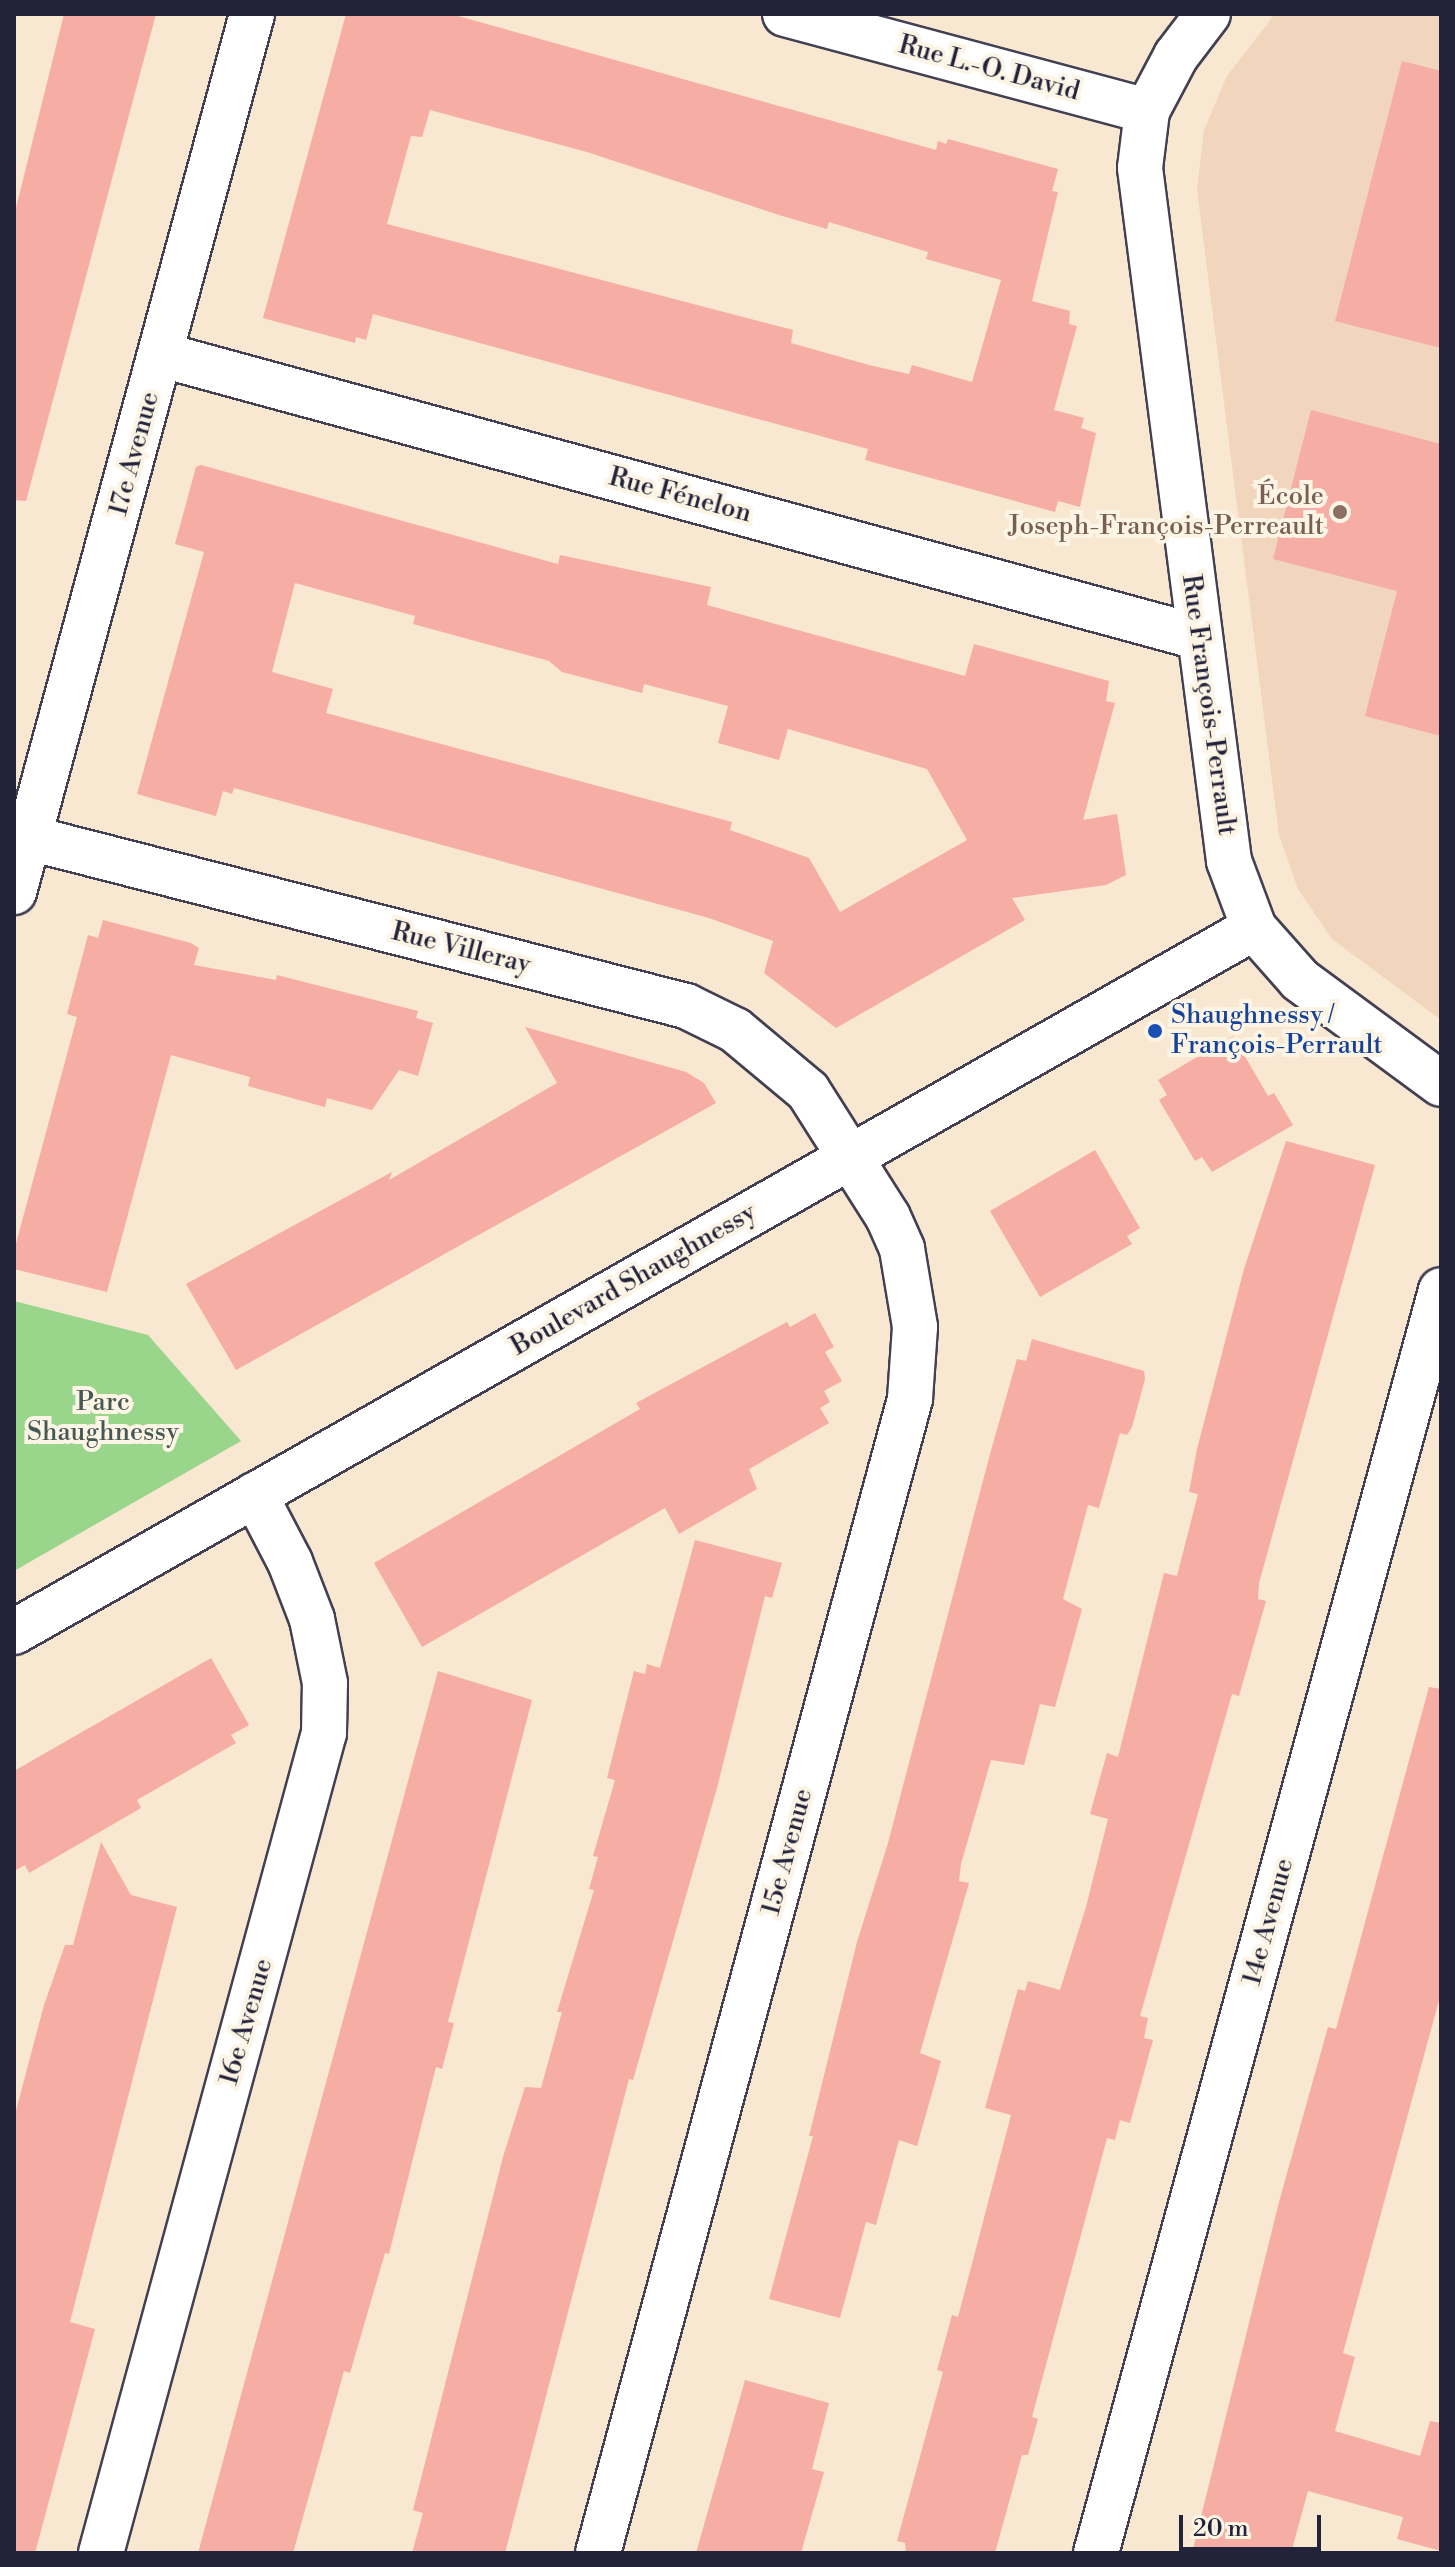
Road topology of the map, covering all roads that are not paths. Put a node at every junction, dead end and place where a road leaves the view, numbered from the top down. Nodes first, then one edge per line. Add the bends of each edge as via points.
1 (252, 14) edge
2 (785, 14) edge
3 (1208, 14) edge
4 (1147, 111) junction
5 (162, 355) junction
6 (1198, 637) junction
7 (21, 836) edge
8 (14, 892) edge
9 (1254, 928) junction
10 (1441, 1084) edge
11 (852, 1157) junction
12 (1441, 1290) edge
13 (255, 1495) junction
14 (14, 1632) edge
15 (101, 2553) edge
16 (598, 2553) edge
17 (1096, 2553) edge

1 - 5 street, 17e Avenue
2 - 4 street, Rue L.-O. David
3 - 4 street, Rue François-Perrault via 1176,56
4 - 6 street, Rue François-Perrault via 1140,168
5 - 6 street, Rue Fénelon
5 - 7 street, 17e Avenue
6 - 9 street, Rue François-Perrault via 1229,861
7 - 8 street, 17e Avenue
7 - 11 street, Rue Villeray via 686,1006 735,1030 773,1057 808,1091
9 - 10 street, Rue François-Perrault via 1300,980
9 - 11 street, Boulevard Shaughnessy
11 - 13 street, Boulevard Shaughnessy
11 - 16 street, 15e Avenue via 888,1217 913,1290 910,1399
12 - 17 street, 14e Avenue
13 - 14 street, Boulevard Shaughnessy
13 - 15 street, 16e Avenue via 312,1619 325,1683 324,1733

